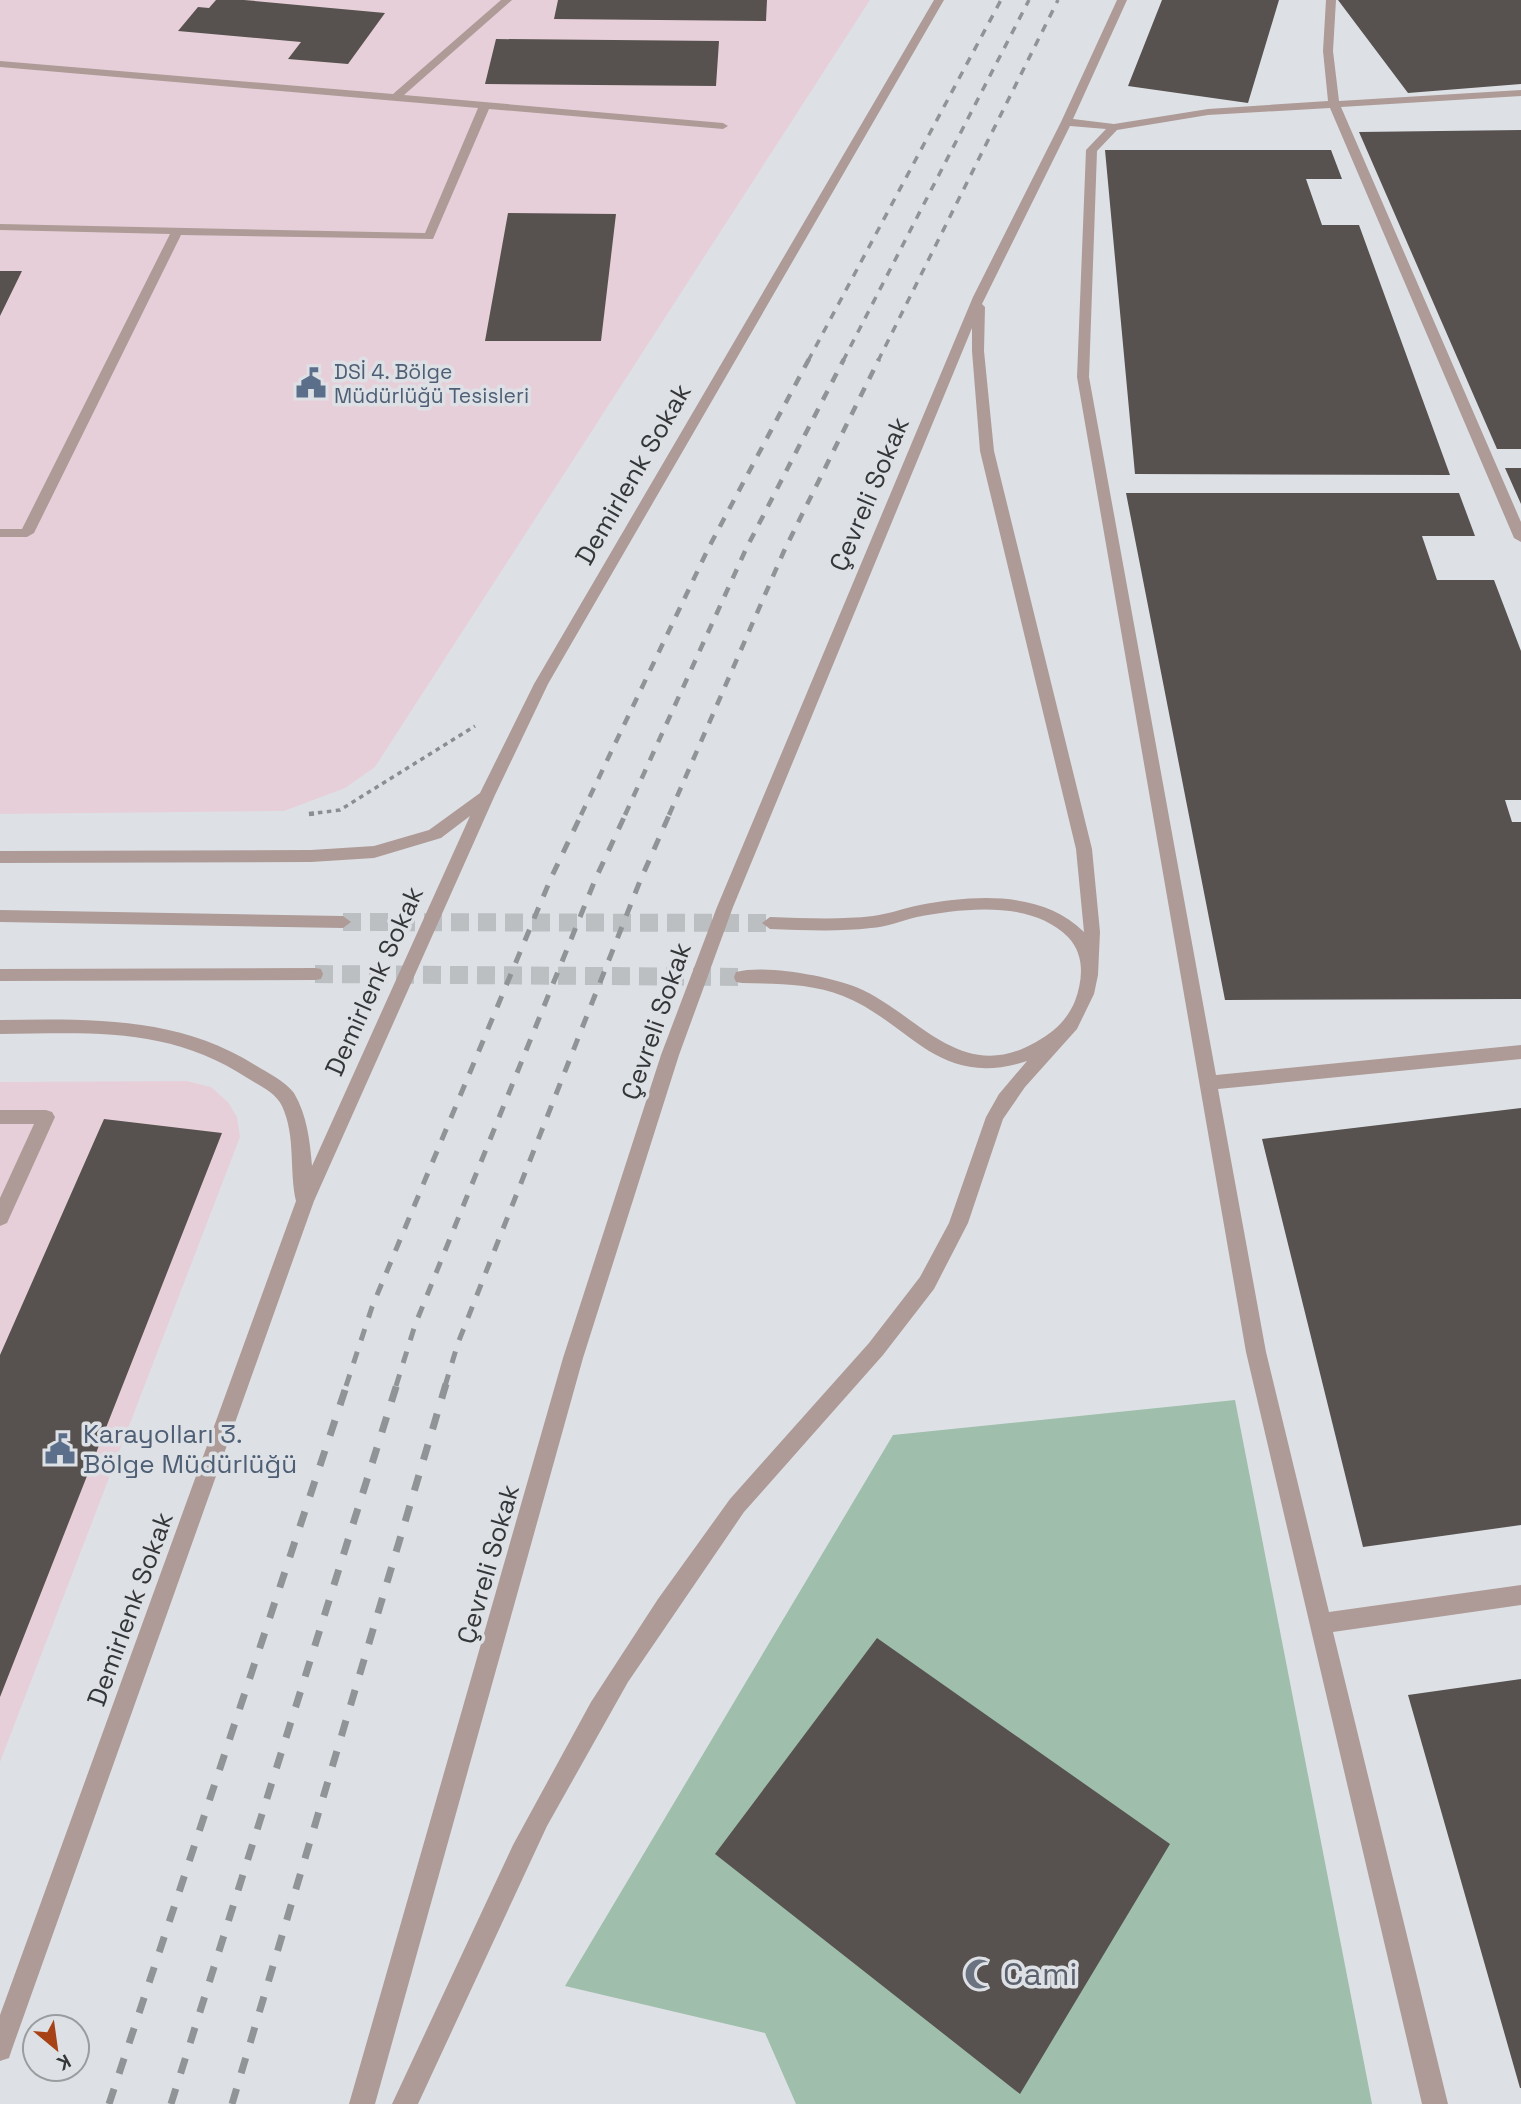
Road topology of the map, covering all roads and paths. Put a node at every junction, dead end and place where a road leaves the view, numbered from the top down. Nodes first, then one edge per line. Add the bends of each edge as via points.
1 (507, 0) edge
2 (939, 0) edge
3 (1122, 0) edge
4 (1331, 0) edge
5 (0, 64) edge
6 (1521, 93) edge
7 (396, 98) junction
8 (1334, 104) junction
9 (485, 105) junction
10 (1066, 122) junction
11 (723, 126) dead end
12 (1114, 127) junction
13 (0, 227) edge
14 (177, 231) junction
15 (979, 297) junction
16 (0, 533) edge
17 (1521, 538) edge
18 (482, 721) dead end
19 (487, 794) junction
20 (300, 815) dead end
21 (0, 857) edge
22 (0, 916) edge
23 (343, 922) tunnel mouth
24 (770, 923) tunnel mouth
25 (1090, 965) junction
26 (315, 974) tunnel mouth
27 (0, 975) edge
28 (742, 977) tunnel mouth
29 (0, 1027) edge
30 (1056, 1040) junction
31 (1521, 1052) edge
32 (1208, 1083) junction
33 (0, 1117) edge
34 (305, 1201) junction
35 (0, 1218) edge
36 (1521, 1595) edge
37 (1321, 1623) junction
38 (0, 2049) edge
39 (362, 2104) edge
40 (405, 2104) edge
41 (1435, 2104) edge

1 - 7 street
2 - 19 street, Demirlenk Sokak via 548,672
3 - 10 street, Çevreli Sokak
4 - 8 street via 1328,51
5 - 7 street
6 - 8 street
7 - 9 street
8 - 12 street via 1208,112
8 - 17 street
9 - 11 street
9 - 14 street via 429,237
10 - 12 street
10 - 15 street, Çevreli Sokak
12 - 32 street via 1092,150 1083,377
13 - 14 street
14 - 16 street via 27,533
15 - 25 street via 978,351 987,451 1084,849 1091,900
15 - 39 street, Çevreli Sokak via 736,882 670,1055 573,1358
18 - 20 path via 340,810
19 - 21 street via 435,834 374,852
19 - 34 street, Demirlenk Sokak
22 - 23 street, Demirlenk Sokak
24 - 25 street via 874,922 946,907 996,904 1034,910 1060,921 1080,939
25 - 30 street via 1079,1014
26 - 27 street
28 - 30 street via 829,983 864,998 925,1042 954,1056 988,1062 1022,1058
29 - 34 street via 125,1027 171,1034 216,1048 286,1096 300,1136
30 - 40 street via 1000,1108 954,1233 929,1280 714,1535 598,1713 539,1816
31 - 32 street
32 - 37 street via 1256,1352
33 - 35 street via 46,1117
34 - 38 street, Demirlenk Sokak
36 - 37 street
37 - 41 street

